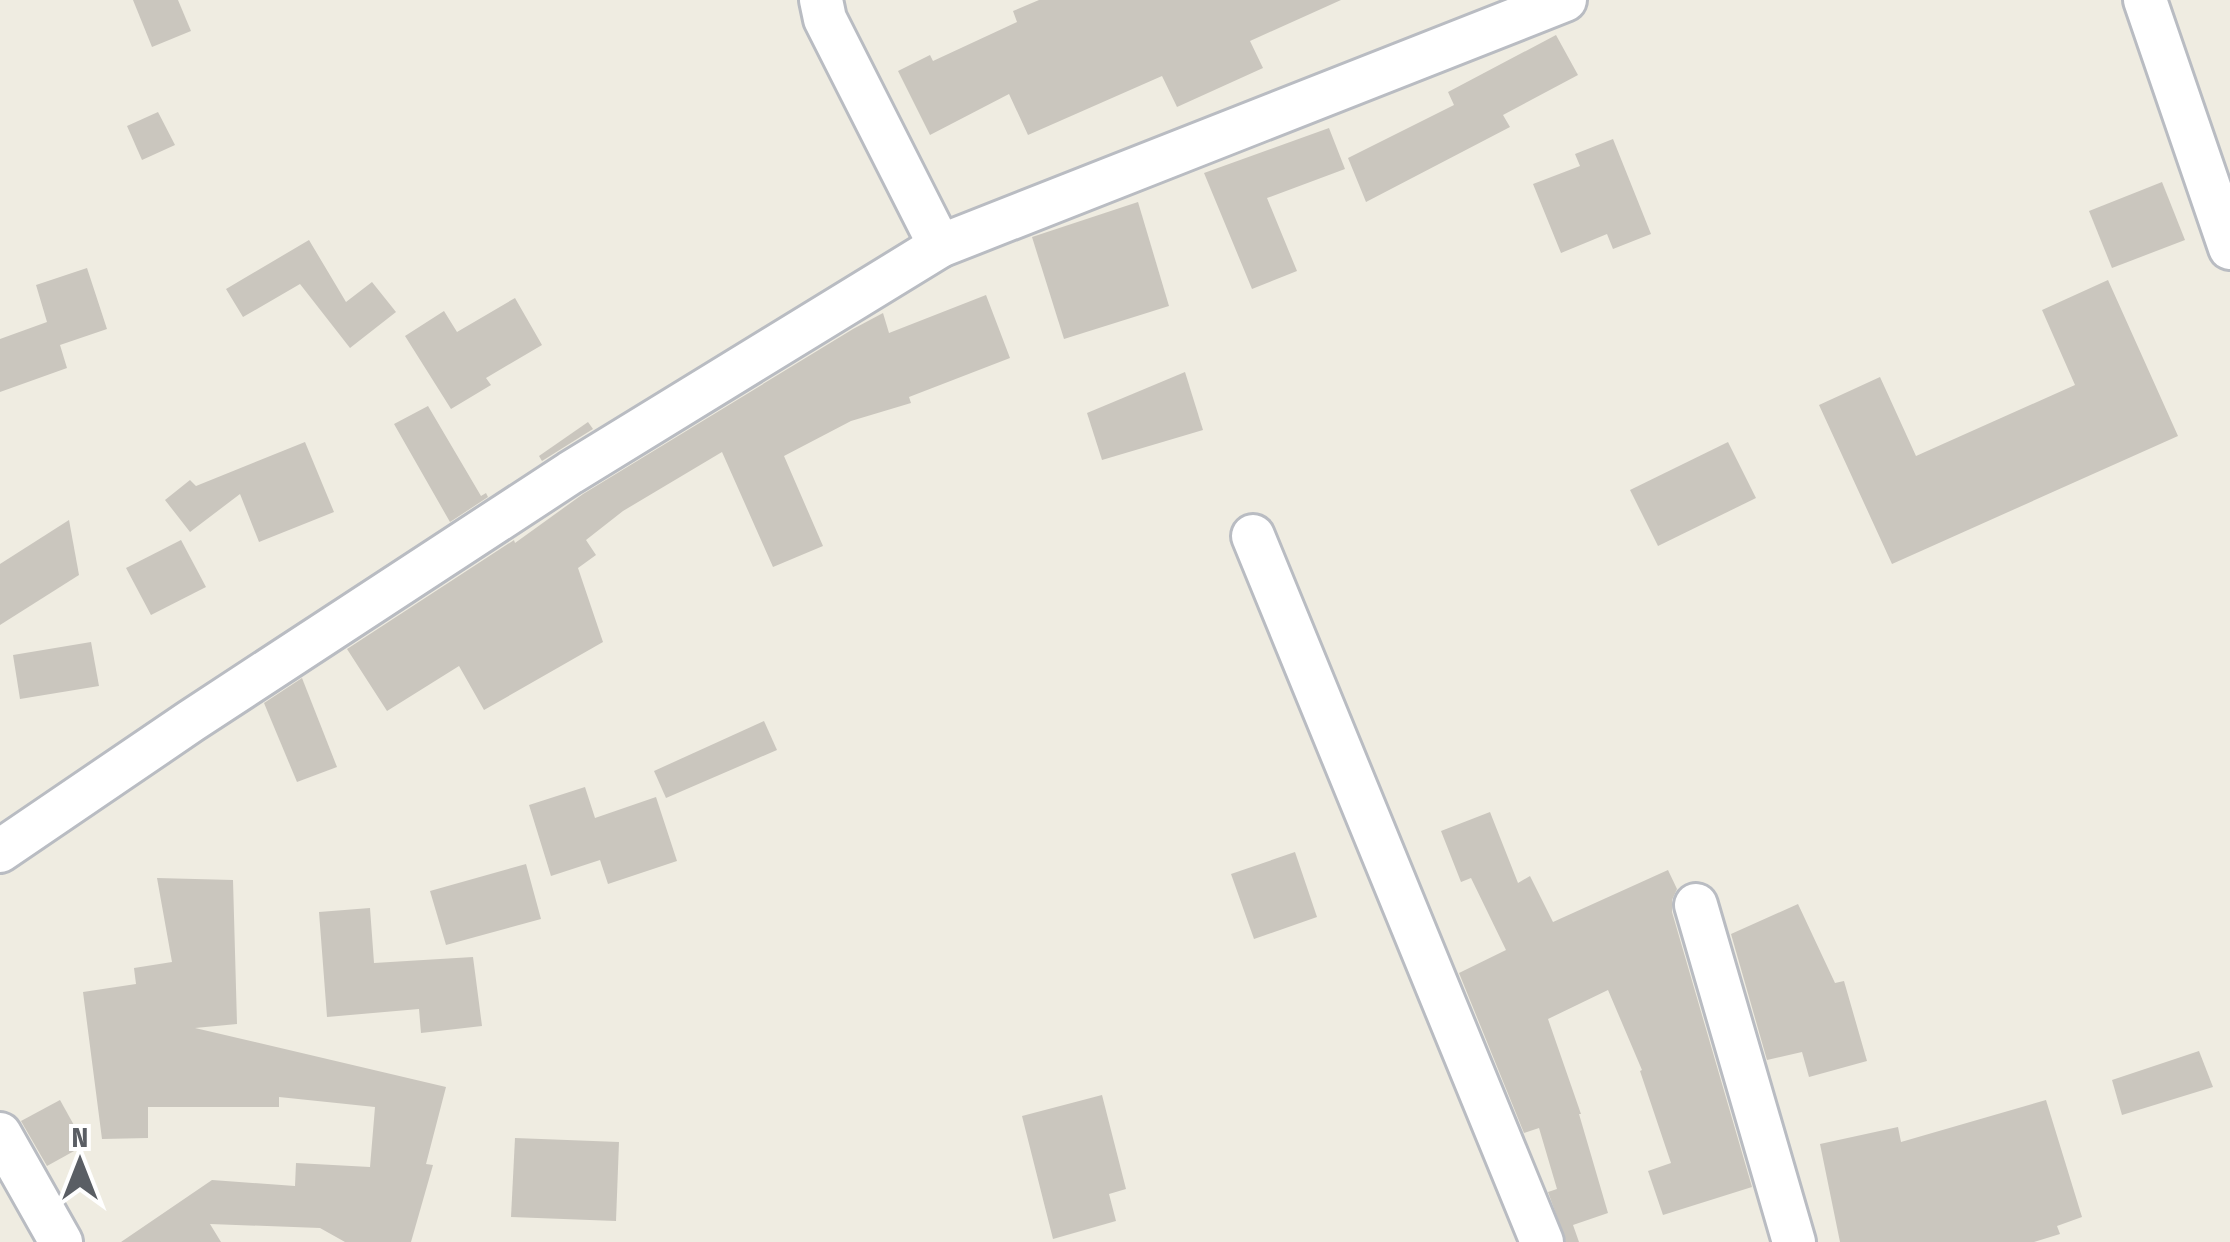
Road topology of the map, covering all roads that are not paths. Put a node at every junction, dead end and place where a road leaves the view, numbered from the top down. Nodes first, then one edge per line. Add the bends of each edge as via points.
1 (821, 0) edge
2 (1565, 0) edge
3 (2145, 0) edge
4 (940, 246) junction
5 (2230, 248) edge
6 (1253, 536) dead end
7 (0, 851) edge
8 (1696, 905) dead end
9 (0, 1134) edge
10 (61, 1242) edge
11 (1542, 1242) edge
12 (1794, 1242) edge

1 - 4 street
2 - 4 street
3 - 5 street
4 - 7 street via 570,473
6 - 11 street
8 - 12 street
9 - 10 street

